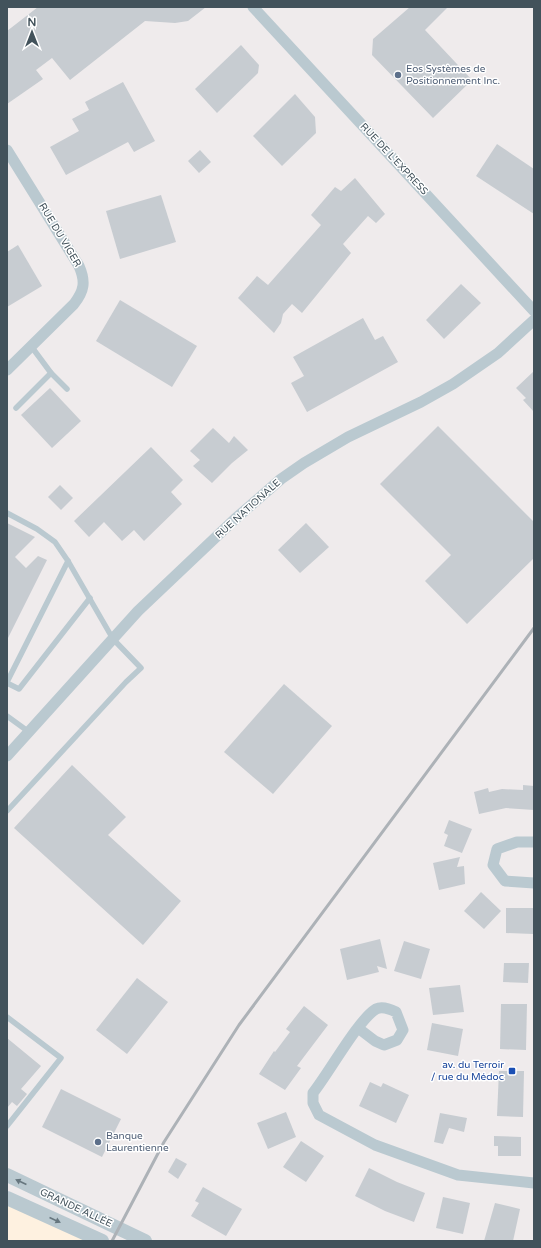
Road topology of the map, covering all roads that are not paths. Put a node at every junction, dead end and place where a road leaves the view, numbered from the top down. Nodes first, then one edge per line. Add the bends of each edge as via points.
1 (253, 7) edge
2 (7, 150) edge
3 (534, 311) edge
4 (534, 320) edge
5 (31, 346) junction
6 (7, 370) edge
7 (51, 373) junction
8 (67, 389) dead end
9 (16, 408) dead end
10 (7, 513) edge
11 (68, 561) junction
12 (90, 598) junction
13 (113, 639) junction
14 (7, 682) edge
15 (7, 716) edge
16 (29, 732) junction
17 (7, 756) edge
18 (7, 811) edge
19 (534, 842) edge
20 (534, 883) edge
21 (7, 1017) edge
22 (358, 1028) dead end
23 (7, 1126) edge
24 (7, 1175) edge
25 (534, 1183) edge
26 (7, 1198) edge
27 (102, 1241) edge
28 (145, 1241) edge

1 - 3 street, RUE DE L'EXPRESS
2 - 5 street, RUE DU VIGER via 79,266 84,282 80,296 74,304
4 - 13 street, RUE NATIONALE via 498,353 466,376 421,402 343,440 304,462 281,479 226,528
5 - 6 street, RUE DU VIGER
5 - 7 lane
7 - 8 lane
7 - 9 lane
10 - 11 lane via 37,529 54,542
11 - 12 lane
11 - 14 lane
12 - 13 lane
12 - 14 lane via 19,689
13 - 16 street, RUE NATIONALE
13 - 18 lane via 141,668
15 - 16 lane
16 - 17 street, RUE NATIONALE
19 - 20 street via 517,842 497,849 493,865 505,881
21 - 23 lane via 61,1058
22 - 25 street via 313,1093 313,1103 319,1116 375,1146 458,1176
28 -> 24 street, GRANDE ALLÉE
26 -> 27 street, GRANDE ALLÉE

